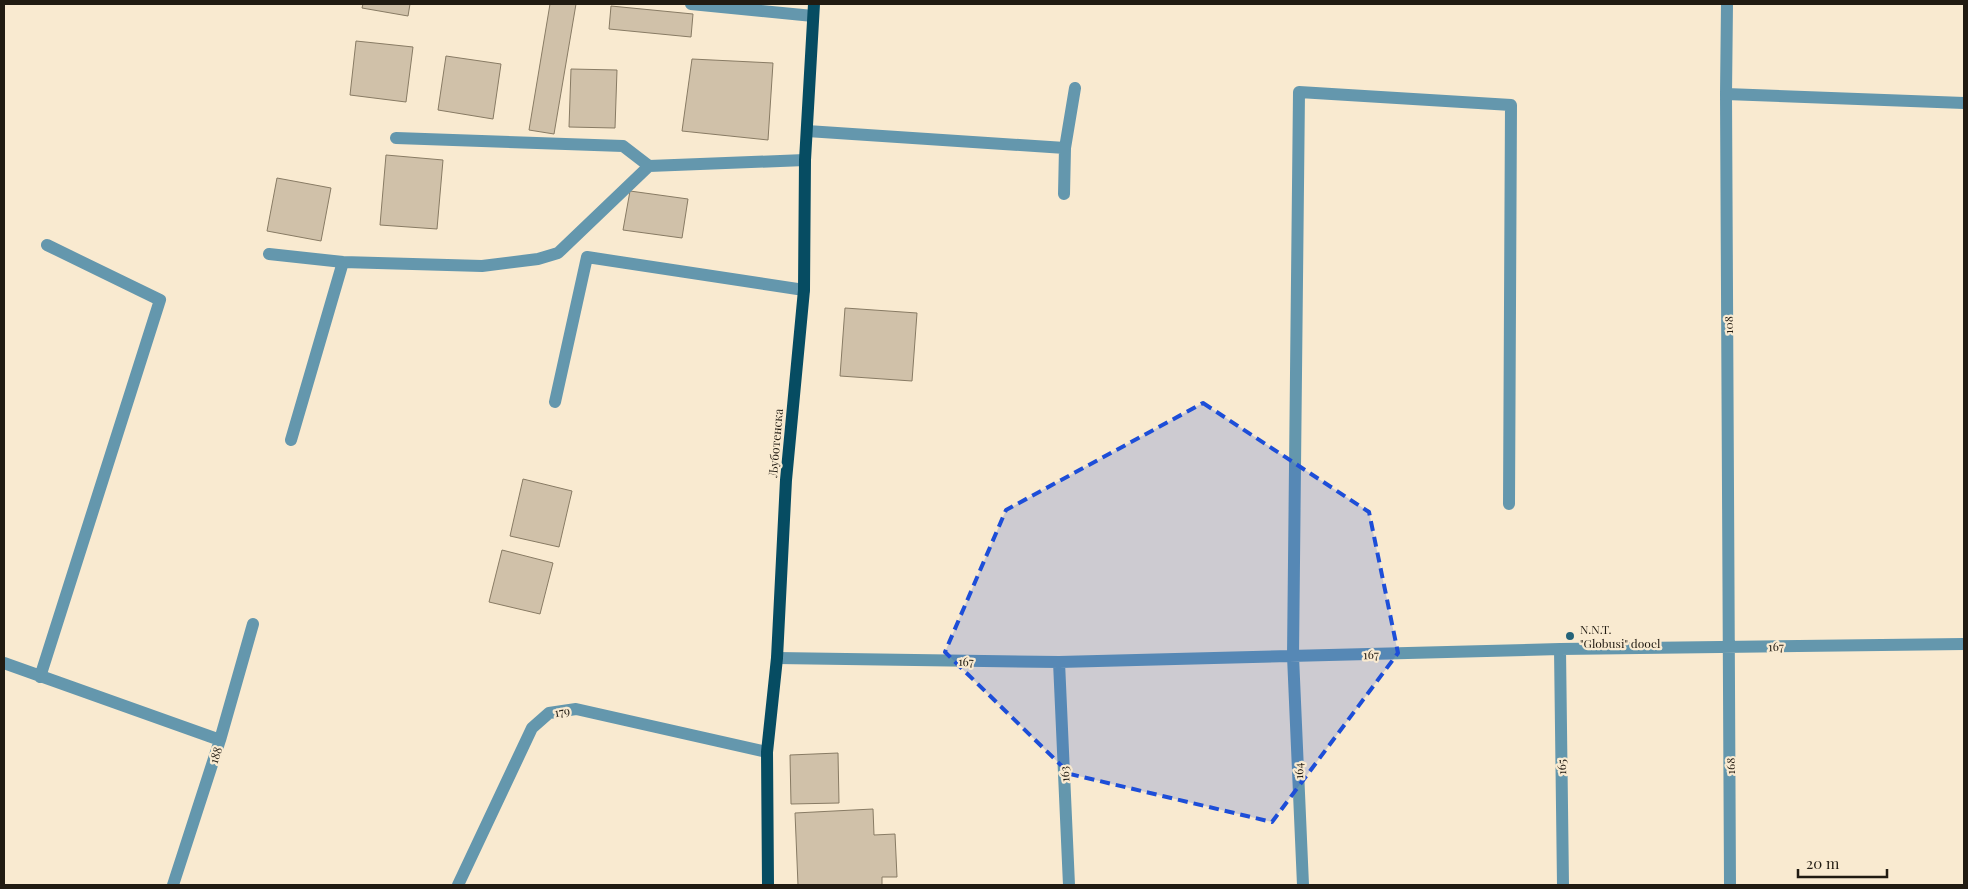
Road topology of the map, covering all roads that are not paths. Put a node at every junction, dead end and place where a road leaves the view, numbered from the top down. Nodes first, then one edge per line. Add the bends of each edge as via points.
1 (691, 4) edge
2 (1727, 4) edge
3 (813, 10) edge
4 (1075, 88) dead end
5 (1726, 94) junction
6 (1964, 103) edge
7 (807, 131) junction
8 (396, 138) dead end
9 (1065, 148) junction
10 (805, 160) junction
11 (649, 166) junction
12 (1064, 194) dead end
13 (47, 245) dead end
14 (269, 254) dead end
15 (343, 262) junction
16 (804, 290) junction
17 (555, 402) dead end
18 (292, 440) dead end
19 (1509, 504) dead end
20 (253, 624) dead end
21 (1964, 644) edge
22 (1730, 646) junction
23 (1560, 649) junction
24 (1293, 656) junction
25 (777, 658) junction
26 (1059, 662) junction
27 (4, 663) edge
28 (40, 678) junction
29 (220, 740) junction
30 (767, 752) junction
31 (173, 885) edge
32 (458, 885) edge
33 (768, 885) edge
34 (1069, 885) edge
35 (1303, 885) edge
36 (1563, 885) edge
37 (1730, 885) edge

1 - 3 street
2 - 5 street, 108
3 - 7 main road, Љуботенска
4 - 9 street
5 - 6 street
5 - 22 street, 108
7 - 9 street
7 - 10 main road, Љуботенска
8 - 11 street via 623,146
9 - 12 street
10 - 11 street
10 - 16 main road, Љуботенска
11 - 15 street via 558,253 538,259 482,266
13 - 28 street via 160,300
14 - 15 street
15 - 18 street
16 - 17 street via 587,257
16 - 25 main road, Љуботенска via 786,480
19 - 24 street, 164 via 1511,105 1299,92
20 - 29 street, 188
21 - 22 street, 167
22 - 23 street, 167
22 - 37 street, 168
23 - 24 street, 167
23 - 36 street, 165
24 - 26 street, 167
24 - 35 street, 164
25 - 26 street, 167
25 - 30 main road, Љуботенска
26 - 34 street, 163
27 - 28 street
28 - 29 street
29 - 31 street, 188
30 - 32 street, 179 via 576,709 549,713 532,728
30 - 33 main road, Љуботенска

